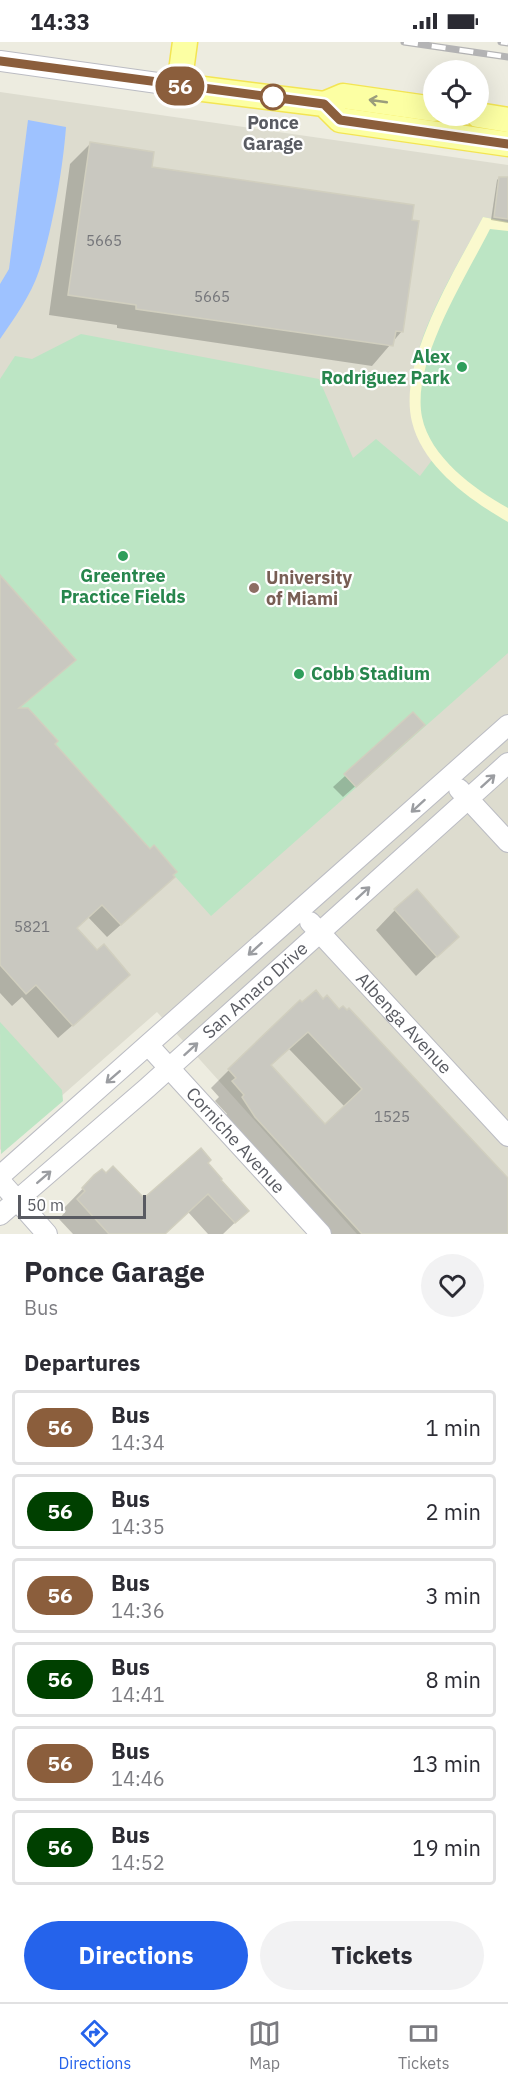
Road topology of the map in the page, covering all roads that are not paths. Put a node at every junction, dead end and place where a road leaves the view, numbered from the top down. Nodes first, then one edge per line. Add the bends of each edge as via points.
1 (185, 42) edge
2 (0, 61) edge
3 (179, 86) junction
4 (324, 104) junction
5 (423, 107) edge
6 (489, 117) edge
7 (508, 120) edge
8 (508, 144) edge
9 (508, 725) edge
10 (508, 763) edge
11 (449, 778) junction
12 (468, 798) junction
13 (508, 842) edge
14 (299, 911) junction
15 (319, 932) junction
16 (148, 1046) junction
17 (169, 1068) junction
18 (508, 1136) edge
19 (0, 1176) edge
20 (0, 1181) edge
21 (17, 1201) junction
22 (0, 1215) edge
23 (47, 1234) edge
24 (321, 1234) edge

1 - 3 main road
2 - 3 street
3 - 4 main road
5 -> 4 main road via 343,96
4 - 8 main road via 340,120
6 - 7 main road
9 - 11 street, San Amaro Drive
12 -> 10 street, San Amaro Drive
11 - 12 street
11 -> 14 street, San Amaro Drive
12 - 13 street
15 -> 12 street, San Amaro Drive
14 - 15 street, Albenga Avenue
14 -> 16 street, San Amaro Drive
17 -> 15 street, San Amaro Drive
15 - 18 street, Albenga Avenue
16 - 17 street, Corniche Avenue
16 -> 19 street, San Amaro Drive
21 -> 17 street, San Amaro Drive
17 - 24 street, Corniche Avenue
20 - 21 street
21 - 22 street, San Amaro Drive
21 - 23 street

